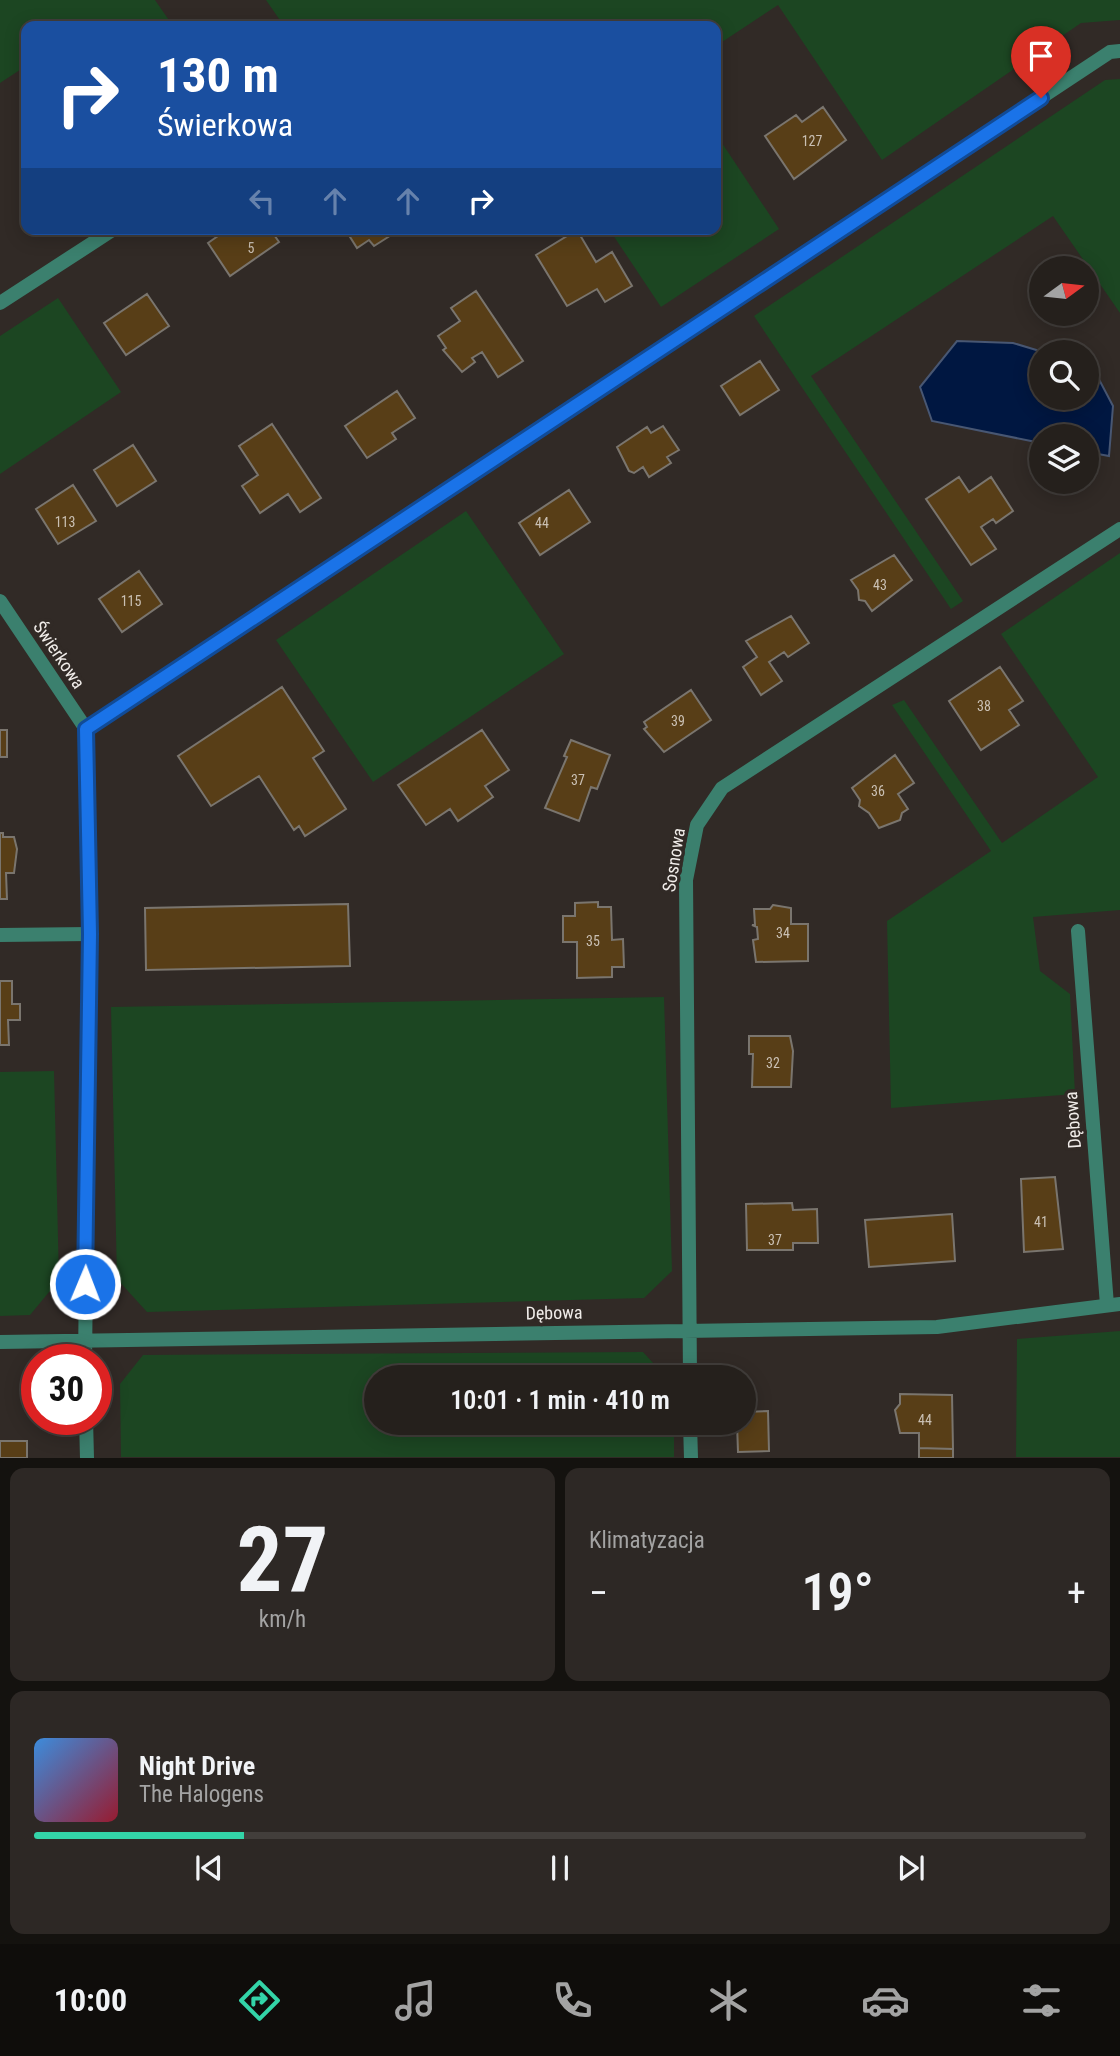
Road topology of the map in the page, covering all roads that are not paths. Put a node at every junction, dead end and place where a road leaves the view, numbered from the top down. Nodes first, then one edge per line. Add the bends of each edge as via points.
1 (1120, 51) edge
2 (105, 235) edge
3 (0, 303) edge
4 (1120, 529) edge
5 (0, 601) edge
6 (86, 729) junction
7 (1078, 932) dead end
8 (90, 934) junction
9 (0, 935) edge
10 (1113, 1304) edge
11 (689, 1330) junction
12 (84, 1338) junction
13 (0, 1342) edge
14 (84, 1344) edge
15 (690, 1365) edge
16 (86, 1435) edge
17 (690, 1435) edge
18 (87, 1458) edge
19 (691, 1458) edge

1 - 6 street via 1110,52
2 - 3 street
4 - 11 street, Sosnowa via 722,788 697,825 686,880
5 - 6 street, Świerkowa
6 - 8 street
7 - 10 street, Dębowa
8 - 9 street
8 - 12 street
10 - 11 street, Dębowa via 937,1327
11 - 12 street, Dębowa
11 - 15 street, Sosnowa
12 - 13 street, Dębowa
12 - 14 street
16 - 18 street
17 - 19 street

